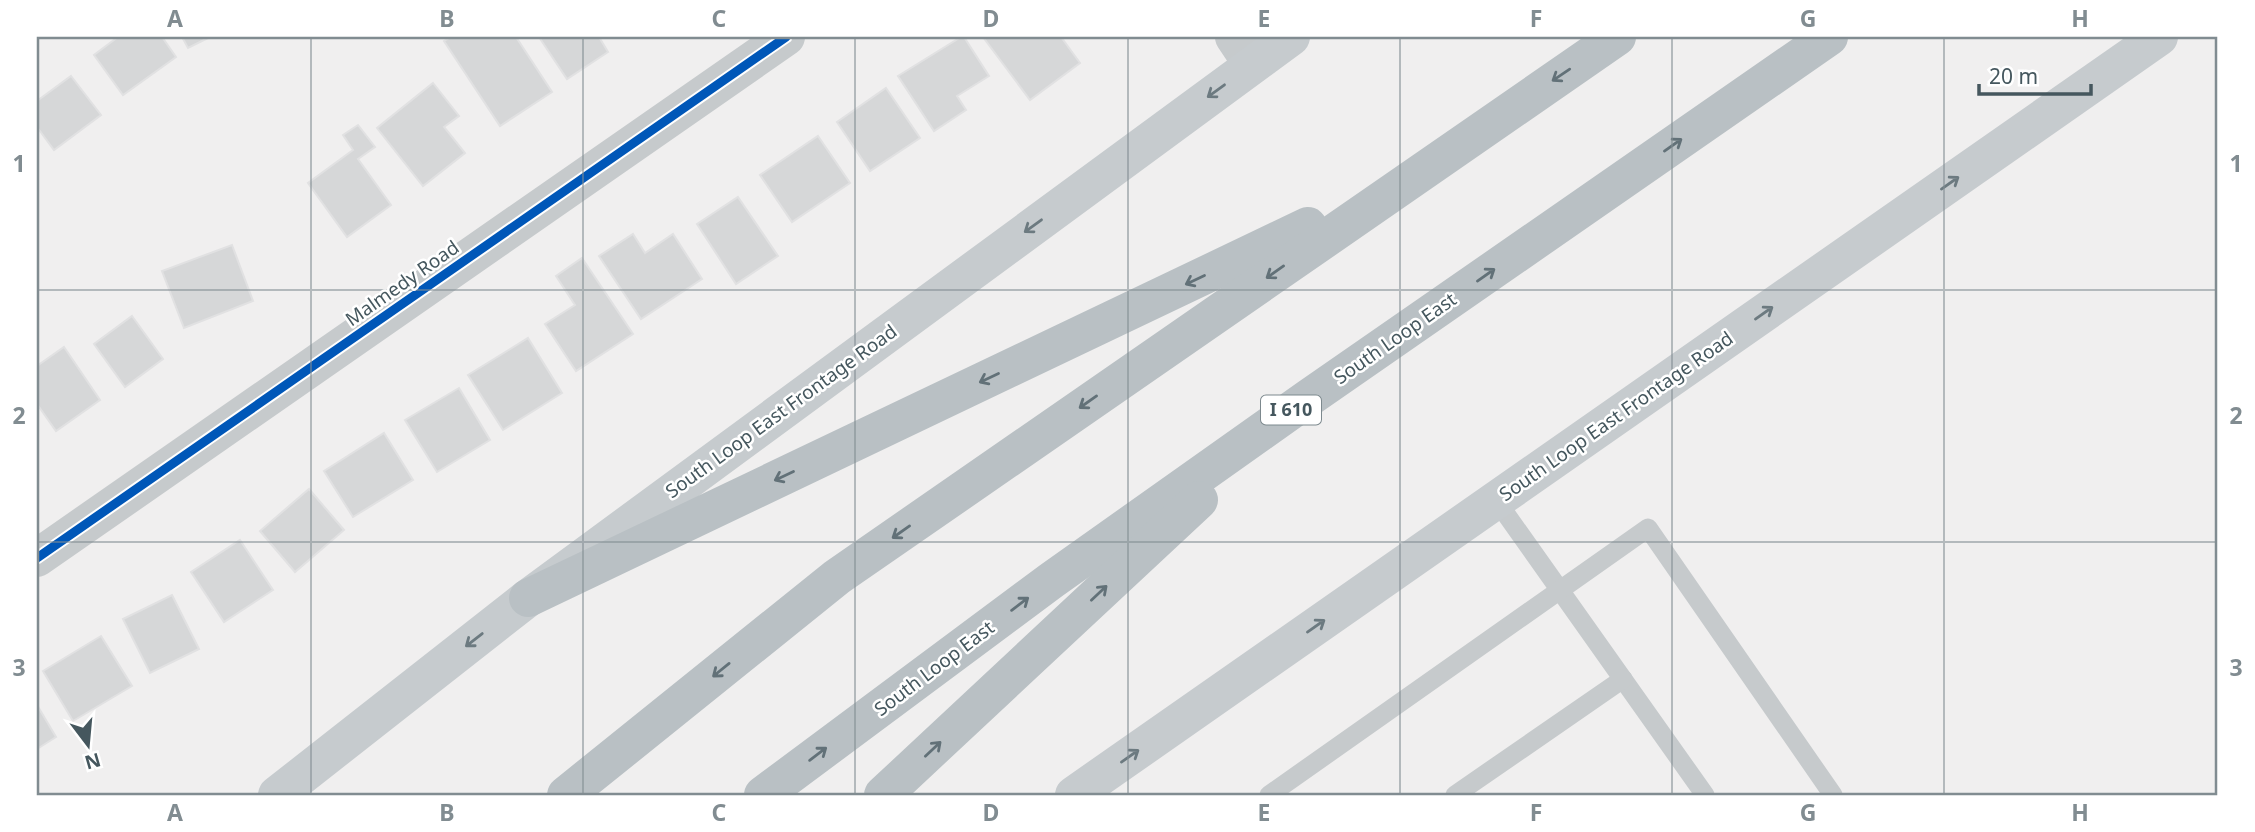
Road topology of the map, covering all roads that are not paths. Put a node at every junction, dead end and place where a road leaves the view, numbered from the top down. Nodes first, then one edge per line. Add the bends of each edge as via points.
1 (786, 37) edge
2 (1291, 37) edge
3 (1617, 37) edge
4 (1829, 37) edge
5 (2159, 37) edge
6 (1243, 50) edge
7 (1411, 177) junction
8 (1310, 397) junction
9 (1496, 500) junction
10 (37, 558) edge
11 (1559, 589) junction
12 (528, 598) junction
13 (1623, 679) junction
14 (278, 795) edge
15 (566, 795) edge
16 (763, 795) edge
17 (883, 795) edge
18 (1074, 795) edge
19 (1269, 795) edge
20 (1455, 795) edge
21 (1705, 795) edge
22 (1833, 795) edge

1 - 10 street, Malmedy Road
2 - 6 main road, South Loop East Frontage Road
3 -> 7 highway
8 -> 4 highway, South Loop East / I 610
9 -> 5 main road, South Loop East Frontage Road
6 -> 12 main road, South Loop East Frontage Road
7 -> 12 highway
7 -> 15 highway via 837,576
16 -> 8 highway, South Loop East / I 610 via 1052,580
17 -> 8 highway
9 - 11 lane
18 -> 9 main road, South Loop East Frontage Road
11 - 13 lane
11 - 19 lane
11 - 22 lane via 1648,528
12 -> 14 main road, South Loop East Frontage Road
13 - 20 lane
13 - 21 lane

